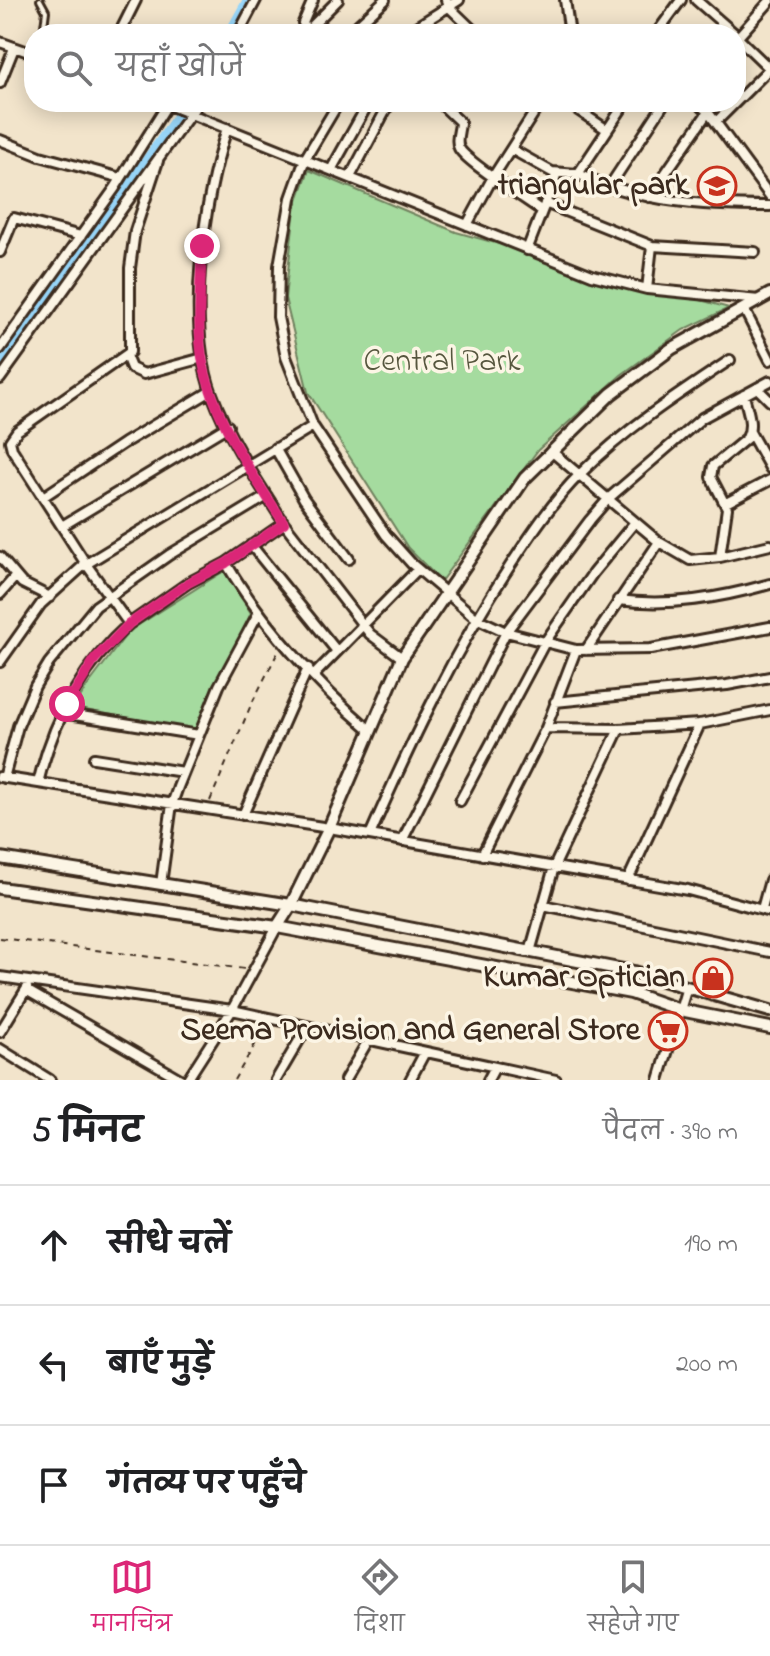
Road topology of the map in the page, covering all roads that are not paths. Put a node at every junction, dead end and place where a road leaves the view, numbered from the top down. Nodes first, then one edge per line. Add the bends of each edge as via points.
1 (40, 0) edge
2 (51, 0) edge
3 (136, 0) edge
4 (256, 0) edge
5 (313, 0) edge
6 (338, 0) edge
7 (385, 0) edge
8 (459, 0) edge
9 (565, 0) edge
10 (681, 0) edge
11 (696, 0) edge
12 (770, 1) edge
13 (447, 3) edge
14 (46, 11) junction
15 (44, 24) edge
16 (124, 24) edge
17 (243, 24) edge
18 (303, 24) edge
19 (314, 24) edge
20 (359, 24) edge
21 (419, 24) edge
22 (467, 24) edge
23 (569, 24) edge
24 (663, 24) edge
25 (723, 24) edge
26 (746, 25) edge
27 (0, 42) edge
28 (746, 45) edge
29 (14, 48) junction
30 (24, 51) edge
31 (770, 69) edge
32 (0, 83) edge
33 (746, 93) edge
34 (159, 112) edge
35 (184, 112) edge
36 (333, 112) edge
37 (363, 112) edge
38 (385, 112) edge
39 (450, 112) edge
40 (535, 112) edge
41 (581, 112) edge
42 (619, 112) edge
43 (658, 112) edge
44 (708, 112) joint
45 (726, 112) edge
46 (189, 114) junction
47 (716, 122) junction
48 (227, 128) junction
49 (606, 129) junction
50 (0, 140) edge
51 (511, 149) junction
52 (305, 159) junction
53 (158, 161) junction
54 (331, 170) junction
55 (557, 173) junction
56 (578, 174) junction
57 (350, 177) junction
58 (493, 177) junction
59 (121, 178) junction
60 (609, 187) junction
61 (770, 196) edge
62 (649, 197) junction
63 (770, 206) edge
64 (544, 207) junction
65 (467, 225) junction
66 (81, 236) junction
67 (652, 246) junction
68 (527, 250) junction
69 (0, 252) edge
70 (755, 252) dead end
71 (647, 289) junction
72 (765, 297) edge
73 (744, 309) junction
74 (0, 349) edge
75 (126, 356) junction
76 (203, 358) junction
77 (730, 360) dead end
78 (770, 360) edge
79 (0, 379) edge
80 (770, 381) edge
81 (757, 388) junction
82 (211, 391) junction
83 (744, 395) junction
84 (770, 401) edge
85 (228, 426) junction
86 (313, 426) junction
87 (750, 432) junction
88 (275, 448) junction
89 (551, 451) junction
90 (247, 464) junction
91 (770, 468) edge
92 (579, 475) junction
93 (770, 480) edge
94 (267, 496) junction
95 (43, 497) junction
96 (609, 498) junction
97 (726, 503) junction
98 (635, 522) junction
99 (284, 523) junction
100 (62, 526) junction
101 (659, 542) junction
102 (251, 545) junction
103 (770, 545) edge
104 (0, 557) edge
105 (720, 557) junction
106 (349, 559) dead end
107 (226, 563) junction
108 (86, 564) junction
109 (418, 569) junction
110 (15, 577) junction
111 (770, 584) edge
112 (444, 593) junction
113 (0, 594) edge
114 (108, 595) junction
115 (50, 597) junction
116 (618, 600) junction
117 (259, 612) junction
118 (476, 618) junction
119 (129, 624) junction
120 (361, 624) junction
121 (770, 627) edge
122 (506, 632) junction
123 (545, 642) junction
124 (336, 650) junction
125 (581, 650) junction
126 (402, 658) junction
127 (0, 662) edge
128 (311, 672) junction
129 (770, 677) edge
130 (555, 702) junction
131 (770, 710) edge
132 (62, 713) junction
133 (700, 724) junction
134 (546, 728) junction
135 (369, 729) junction
136 (619, 729) junction
137 (199, 735) junction
138 (94, 758) dead end
139 (183, 772) junction
140 (2, 777) edge
141 (38, 783) junction
142 (460, 801) dead end
143 (172, 804) junction
144 (243, 815) junction
145 (329, 828) junction
146 (370, 835) junction
147 (402, 841) junction
148 (482, 855) junction
149 (0, 858) edge
150 (554, 867) junction
151 (628, 880) junction
152 (770, 880) edge
153 (161, 884) junction
154 (0, 888) edge
155 (291, 905) junction
156 (543, 905) junction
157 (766, 911) edge
158 (277, 927) junction
159 (530, 952) junction
160 (770, 952) edge
161 (0, 977) edge
162 (28, 986) junction
163 (687, 987) junction
164 (232, 1010) junction
165 (680, 1010) junction
166 (770, 1011) edge
167 (307, 1027) junction
168 (770, 1028) edge
169 (0, 1032) edge
170 (369, 1039) junction
171 (0, 1049) edge
172 (425, 1052) junction
173 (495, 1067) junction
174 (50, 1080) edge
175 (184, 1080) edge
176 (276, 1080) edge
177 (345, 1080) edge
178 (410, 1080) edge
179 (488, 1080) edge
180 (556, 1080) edge
181 (659, 1080) edge

1 - 14 lane
2 - 14 lane
3 - 16 street
4 - 17 street
5 - 18 street
6 - 19 street
7 - 20 street
8 - 13 street
9 - 23 street
10 - 24 street
11 - 25 street
12 - 26 street
13 - 21 street
13 - 22 street
14 - 15 lane
27 - 29 street
28 - 31 street
29 - 30 street
29 - 32 street
31 - 33 street
34 - 59 street
35 - 46 street
36 - 52 street
37 - 54 street
38 - 57 street
39 - 58 street via 460,122 459,148
40 - 51 street
41 - 49 street
42 - 49 street
43 - 60 street
44 - 47 street
44 - 62 street
45 - 47 street
46 - 48 street
46 - 53 street
47 - 61 street
48 - 52 street
48 - 76 street via 202,246
49 - 56 street
50 - 59 street
51 - 55 street
51 - 58 street
52 - 54 street
52 - 86 street via 291,198 279,266 278,317 286,357
53 - 75 street via 135,231 131,348
53 - 79 street
54 - 57 street
55 - 56 street
55 - 64 street
56 - 60 street
57 - 65 street
58 - 64 street
58 - 65 street
59 - 66 street
60 - 62 street
62 - 63 street
64 - 67 street
64 - 68 street
65 - 68 street
66 - 69 street via 14,218
66 - 74 street
67 - 70 street
67 - 71 street
68 - 71 street
71 - 72 street
72 - 73 street
73 - 78 street
73 - 89 street via 671,349 611,394
75 - 76 street via 131,368 144,374
75 - 95 street via 10,441
76 - 82 street
77 - 92 street via 655,409
80 - 81 street
81 - 83 street
81 - 84 street
82 - 85 street
82 - 95 street
83 - 87 street
83 - 96 street via 702,418
85 - 90 street
85 - 100 street
86 - 88 street
86 - 109 street via 386,535
87 - 91 street
87 - 97 street via 712,469
88 - 90 street
88 - 106 street via 304,499
89 - 92 street
89 - 112 street via 501,509
90 - 94 street
90 - 108 street
92 - 96 street
92 - 118 street via 528,538
93 - 97 street
94 - 99 street
94 - 114 street
95 - 100 street
96 - 98 street
96 - 122 street
97 - 105 street
98 - 101 street
98 - 123 street
99 - 102 street
99 - 120 street
100 - 108 street
101 - 105 street via 690,560
101 - 116 street
102 - 107 street
102 - 124 street
103 - 105 street
104 - 110 street
107 - 117 street
107 - 119 street
108 - 114 street
108 - 115 street
109 - 112 street
109 - 120 street
110 - 113 street
110 - 115 street
111 - 116 street via 671,603
112 - 118 street
112 - 126 street
114 - 119 street
114 - 140 street via 35,686
115 - 127 street
116 - 125 street
117 - 128 street
117 - 137 street via 232,658
118 - 122 street
118 - 146 street via 417,728
119 - 132 street via 95,659
120 - 124 street
120 - 126 street
121 - 125 street via 651,649
122 - 123 street
122 - 147 street
123 - 125 street
123 - 142 street
124 - 128 street
125 - 130 street
126 - 135 street
128 - 135 street
128 - 144 street
129 - 130 street
130 - 134 street
131 - 133 street
132 - 137 street
132 - 141 street
133 - 136 street
133 - 151 street
134 - 136 street
134 - 148 street
135 - 145 street
136 - 150 street
137 - 139 street
138 - 139 street
139 - 143 street
140 - 141 street
141 - 143 street
143 - 144 street
143 - 153 street
144 - 145 street
145 - 146 street
145 - 155 street
146 - 147 street
147 - 148 street
148 - 150 street
149 - 153 street
150 - 151 street
150 - 156 street
151 - 157 street
152 - 157 street
153 - 155 street
154 - 158 street
155 - 158 street
155 - 159 street
156 - 159 street
156 - 160 street
158 - 164 street
158 - 165 street via 631,993
159 - 163 street
161 - 162 street
162 - 164 street
162 - 169 street
162 - 175 street
163 - 165 street
163 - 166 street
164 - 167 street
164 - 175 street
165 - 168 street
165 - 181 street
167 - 170 street
167 - 176 street
170 - 172 street
170 - 177 street
171 - 174 street
172 - 173 street
172 - 178 street
173 - 179 street
173 - 180 street

